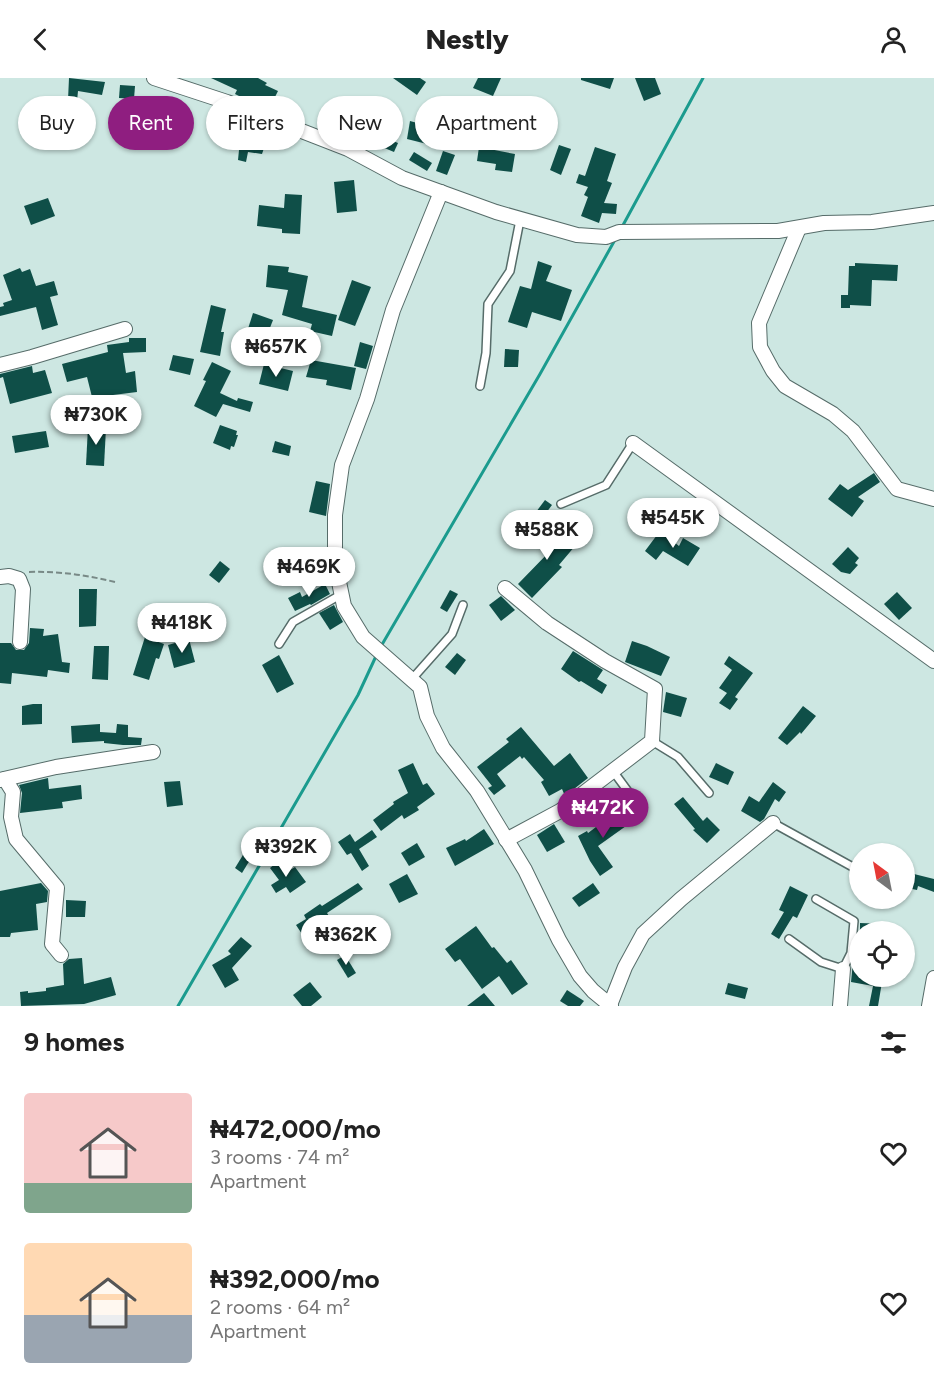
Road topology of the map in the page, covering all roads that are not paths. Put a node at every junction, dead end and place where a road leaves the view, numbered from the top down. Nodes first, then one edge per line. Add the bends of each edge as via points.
1 (154, 78) edge
2 (441, 192) junction
3 (934, 213) edge
4 (520, 220) junction
5 (799, 228) junction
6 (125, 329) dead end
7 (0, 365) edge
8 (480, 386) dead end
9 (633, 442) joint
10 (934, 499) edge
11 (561, 504) dead end
12 (0, 577) edge
13 (504, 588) dead end
14 (342, 594) junction
15 (463, 604) dead end
16 (20, 642) dead end
17 (279, 644) dead end
18 (934, 662) edge
19 (412, 679) junction
20 (652, 741) junction
21 (153, 752) dead end
22 (613, 771) junction
23 (3, 779) edge
24 (709, 793) dead end
25 (638, 805) dead end
26 (773, 823) joint
27 (506, 840) junction
28 (849, 865) edge
29 (816, 899) dead end
30 (789, 939) dead end
31 (61, 955) dead end
32 (843, 969) junction
33 (934, 978) edge
34 (610, 1005) edge
35 (840, 1006) edge
36 (929, 1006) edge

1 - 2 street via 348,149 402,178
2 - 4 street
2 - 14 street via 393,310 367,399 342,465 335,563
3 - 5 street
4 - 5 street via 577,235 606,237 619,232
4 - 8 lane via 510,271 488,304
5 - 10 street via 759,323 760,347 785,386 833,414 853,432 897,489
6 - 7 street
9 - 11 lane via 606,485
9 - 18 street
12 - 16 street via 19,579 23,589
13 - 20 street via 547,623 654,689
14 - 17 lane via 293,622
14 - 19 street via 363,637
15 - 19 lane via 452,634
19 - 27 street via 420,687 427,716 443,748 477,790
20 - 22 street
20 - 24 lane via 678,757
21 - 23 street
22 - 25 lane
22 - 27 street via 560,811
23 - 31 street via 13,792 11,817 15,840 57,888 52,944
26 - 28 lane
26 - 34 street via 643,934
27 - 34 street via 580,976
29 - 32 lane via 854,921 851,954
30 - 32 lane via 821,962
32 - 35 street
33 - 36 street

